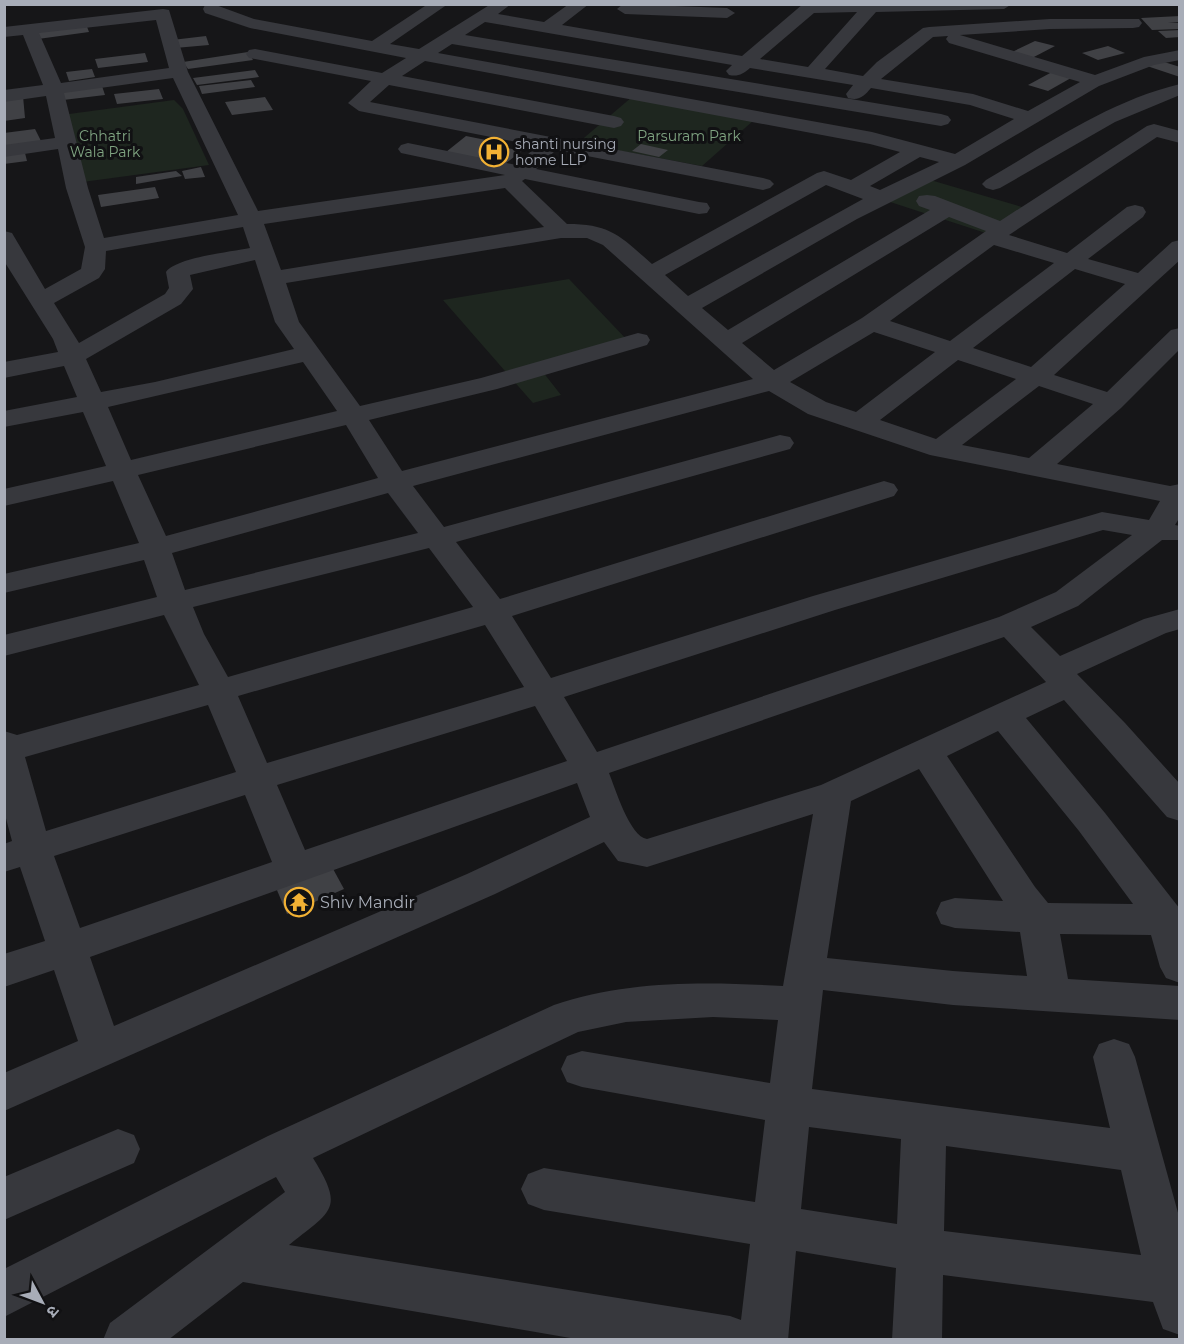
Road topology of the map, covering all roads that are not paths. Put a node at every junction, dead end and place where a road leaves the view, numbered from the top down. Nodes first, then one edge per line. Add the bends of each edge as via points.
1 (440, 4) edge
2 (503, 4) edge
3 (581, 4) edge
4 (1004, 4) edge
5 (251, 5) edge
6 (813, 6) edge
7 (626, 7) edge
8 (871, 7) junction
9 (734, 8) edge
10 (211, 9) junction
11 (179, 13) junction
12 (483, 17) junction
13 (1133, 23) dead end
14 (1061, 24) junction
15 (13, 26) edge
16 (548, 28) junction
17 (930, 32) junction
18 (449, 38) junction
19 (616, 39) junction
20 (1102, 40) dead end
21 (374, 47) junction
22 (255, 54) dead end
23 (421, 55) junction
24 (1179, 55) edge
25 (747, 61) junction
26 (179, 72) junction
27 (812, 73) junction
28 (383, 80) junction
29 (1097, 81) junction
30 (866, 82) junction
31 (722, 83) junction
32 (1179, 88) edge
33 (54, 89) junction
34 (4, 96) edge
35 (645, 98) junction
36 (845, 104) junction
37 (695, 106) junction
38 (1030, 118) junction
39 (941, 120) dead end
40 (614, 122) junction
41 (1179, 137) edge
42 (66, 142) junction
43 (552, 143) junction
44 (580, 148) junction
45 (408, 149) dead end
46 (917, 150) junction
47 (4, 151) edge
48 (958, 161) junction
49 (515, 176) junction
50 (763, 183) dead end
51 (993, 184) dead end
52 (854, 187) junction
53 (890, 194) junction
54 (699, 208) dead end
55 (946, 209) junction
56 (1135, 212) dead end
57 (251, 219) junction
58 (561, 231) junction
59 (997, 233) junction
60 (4, 238) edge
61 (96, 247) junction
62 (1179, 247) edge
63 (1070, 261) junction
64 (268, 265) junction
65 (649, 275) junction
66 (1142, 282) junction
67 (4, 289) edge
68 (37, 293) junction
69 (686, 307) junction
70 (871, 322) junction
71 (1179, 335) edge
72 (638, 340) dead end
73 (726, 342) junction
74 (956, 349) junction
75 (309, 353) junction
76 (72, 357) junction
77 (4, 370) edge
78 (1035, 377) junction
79 (772, 382) junction
80 (91, 402) junction
81 (1112, 402) junction
82 (353, 416) junction
83 (4, 419) edge
84 (860, 422) junction
85 (780, 443) dead end
86 (940, 449) junction
87 (1035, 468) junction
88 (121, 470) junction
89 (395, 482) junction
90 (884, 490) dead end
91 (1178, 494) edge
92 (4, 498) edge
93 (1169, 532) edge
94 (438, 537) junction
95 (156, 548) junction
96 (4, 584) edge
97 (175, 602) junction
98 (493, 612) junction
99 (1179, 619) edge
100 (1010, 624) junction
101 (4, 646) edge
102 (1061, 678) junction
103 (219, 691) junction
104 (543, 692) junction
105 (1003, 714) junction
106 (6, 748) edge
107 (925, 750) junction
108 (588, 766) junction
109 (257, 778) junction
110 (834, 794) junction
111 (1179, 808) edge
112 (610, 823) junction
113 (19, 854) edge
114 (294, 868) junction
115 (955, 913) dead end
116 (1038, 918) junction
117 (1166, 920) junction
118 (69, 950) junction
119 (1179, 967) edge
120 (4, 970) edge
121 (803, 988) junction
122 (1050, 995) junction
123 (1179, 1003) edge
124 (102, 1050) junction
125 (1114, 1057) dead end
126 (582, 1069) dead end
127 (4, 1093) edge
128 (788, 1105) junction
129 (924, 1124) junction
130 (118, 1149) dead end
131 (284, 1150) junction
132 (1138, 1152) junction
133 (544, 1189) dead end
134 (4, 1199) edge
135 (775, 1226) junction
136 (918, 1249) junction
137 (236, 1259) junction
138 (4, 1294) edge
139 (1176, 1297) edge
140 (127, 1340) edge
141 (730, 1340) edge
142 (763, 1340) edge
143 (917, 1340) edge

1 - 21 street
2 - 12 street
3 - 16 street
4 - 8 street
5 - 10 street
6 - 8 street
6 - 25 street
7 - 9 street
7 - 19 street
8 - 27 street
10 - 11 street
10 - 21 street via 267,27
11 - 15 street
11 - 26 street
12 - 16 street
12 - 18 street
13 - 14 street
14 - 17 street
14 - 20 street
15 - 33 street
16 - 19 street
17 - 29 street
17 - 30 street
18 - 23 street
18 - 31 street
19 - 25 street
21 - 23 street
22 - 28 street
23 - 28 street
23 - 35 street
24 - 29 street via 1139,57
25 - 27 street
25 - 31 street
26 - 33 street
26 - 57 street
27 - 30 street
28 - 40 street
28 - 43 street via 359,100 361,106
29 - 38 street
30 - 36 street
30 - 38 street via 973,100
31 - 36 street
31 - 37 street
32 - 51 street via 1154,95 1113,116
33 - 34 street
33 - 42 street
35 - 37 street
35 - 40 street
36 - 39 street
37 - 46 street via 872,138
38 - 48 street
40 - 44 street
41 - 59 street via 1154,130
42 - 47 street
42 - 61 street
43 - 44 street
43 - 49 street
44 - 50 street
45 - 49 street
46 - 48 street
46 - 52 street
48 - 53 street
49 - 54 street
49 - 57 street
49 - 58 street
52 - 53 street
52 - 65 street via 824,177
53 - 55 street
53 - 69 street
55 - 59 street
55 - 73 street
56 - 63 street
57 - 61 street
57 - 64 street
58 - 64 street
58 - 65 street via 579,230 611,240
59 - 63 street
59 - 70 street
60 - 68 street
61 - 68 street via 91,273
62 - 66 street
63 - 66 street
63 - 74 street
64 - 75 street via 287,322
64 - 76 street via 186,268 178,272 181,289 173,298
65 - 69 street
66 - 78 street
67 - 68 street
68 - 76 street
69 - 73 street
70 - 74 street
70 - 79 street
71 - 81 street
72 - 82 street via 488,384
73 - 79 street
74 - 78 street
74 - 84 street
75 - 80 street
75 - 82 street
76 - 77 street
76 - 80 street
78 - 81 street
78 - 86 street
79 - 84 street via 817,408
79 - 89 street
80 - 83 street
80 - 88 street
81 - 87 street
82 - 88 street
82 - 89 street
84 - 86 street
85 - 94 street
86 - 87 street
87 - 91 street
88 - 92 street
88 - 95 street
89 - 94 street
89 - 95 street
90 - 98 street
91 - 93 street
93 - 100 street via 1067,599
93 - 104 street via 1102,521 938,568
94 - 97 street
94 - 98 street
95 - 96 street
95 - 97 street
97 - 101 street
97 - 103 street
98 - 103 street
98 - 104 street
99 - 102 street via 1155,626
100 - 102 street
100 - 108 street
102 - 105 street
102 - 111 street
103 - 106 street
103 - 109 street
104 - 108 street
104 - 109 street
105 - 107 street
105 - 117 street
106 - 113 street
107 - 110 street
107 - 116 street
108 - 112 street
108 - 114 street
109 - 113 street
109 - 114 street
110 - 112 street via 647,854 626,846
110 - 121 street
112 - 124 street via 481,884
113 - 118 street
114 - 118 street
115 - 116 street
116 - 117 street
116 - 122 street
117 - 119 street
118 - 120 street
118 - 124 street
121 - 122 street via 953,988
121 - 128 street
121 - 131 street via 715,1000 603,1007 569,1017
122 - 123 street
124 - 127 street
125 - 132 street
126 - 128 street
128 - 129 street
128 - 135 street
129 - 132 street
129 - 136 street
130 - 134 street
131 - 137 street via 309,1192 309,1201
131 - 138 street
132 - 139 street
133 - 135 street
135 - 136 street
135 - 142 street
136 - 139 street
136 - 143 street
137 - 140 street
137 - 141 street

